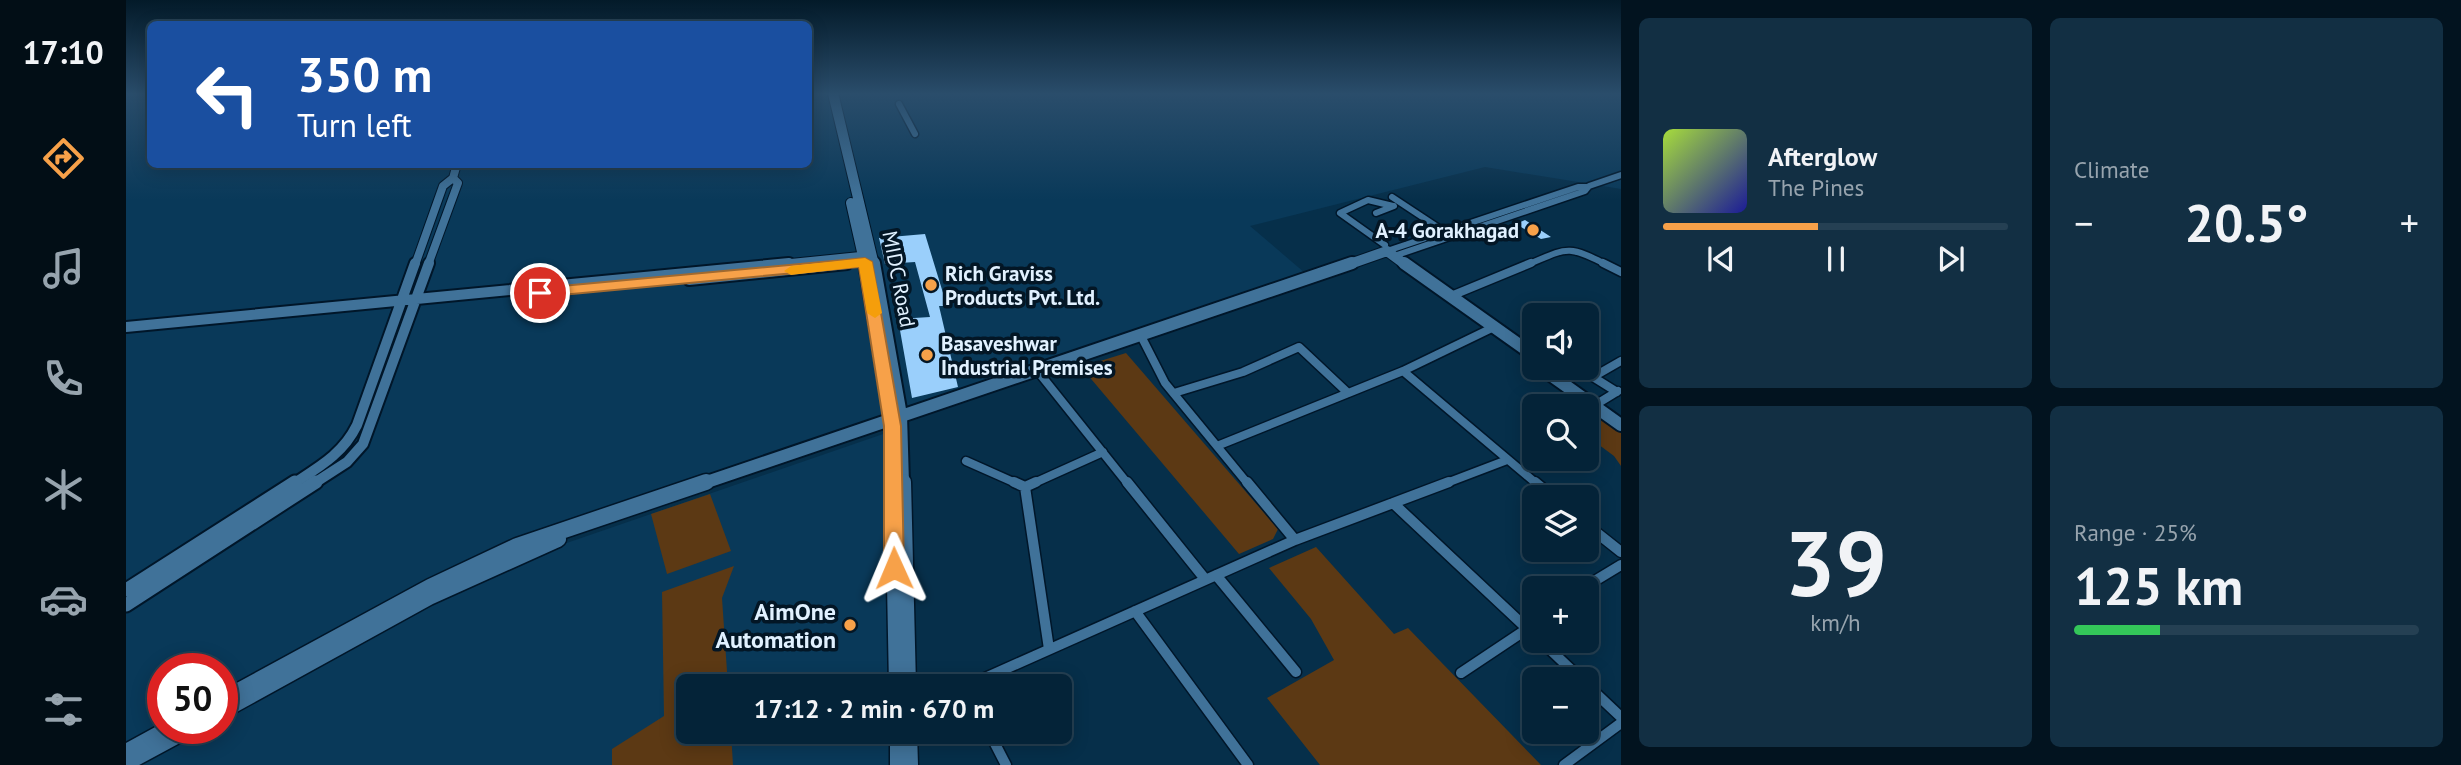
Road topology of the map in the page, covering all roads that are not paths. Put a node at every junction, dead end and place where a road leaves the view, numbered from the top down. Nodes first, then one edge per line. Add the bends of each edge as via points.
1 (838, 129) edge
2 (912, 129) edge
3 (915, 134) dead end
4 (456, 168) edge
5 (1621, 175) edge
6 (453, 178) junction
7 (1589, 186) junction
8 (1392, 197) dead end
9 (1404, 205) junction
10 (1393, 206) junction
11 (1376, 213) dead end
12 (1445, 232) junction
13 (1387, 253) junction
14 (869, 259) junction
15 (1621, 272) edge
16 (1451, 296) junction
17 (416, 301) junction
18 (402, 302) junction
19 (126, 327) edge
20 (1491, 328) junction
21 (1142, 338) junction
22 (1522, 348) edge
23 (1522, 353) edge
24 (1621, 361) edge
25 (1404, 370) junction
26 (1039, 372) junction
27 (1558, 380) edge
28 (1568, 380) edge
29 (1619, 391) edge
30 (1174, 393) junction
31 (1348, 393) junction
32 (1600, 402) junction
33 (1621, 417) edge
34 (896, 420) junction
35 (1621, 425) edge
36 (370, 430) junction
37 (354, 431) junction
38 (1217, 446) junction
39 (1103, 452) junction
40 (1507, 460) junction
41 (965, 461) dead end
42 (1538, 485) edge
43 (1025, 487) junction
44 (1393, 503) junction
45 (1599, 535) edge
46 (1295, 540) junction
47 (1621, 552) edge
48 (1621, 565) edge
49 (1211, 577) junction
50 (1599, 578) edge
51 (126, 590) edge
52 (126, 605) edge
53 (1135, 611) junction
54 (1522, 625) edge
55 (1522, 638) edge
56 (1049, 649) junction
57 (1553, 653) edge
58 (1568, 667) edge
59 (1296, 672) dead end
60 (1461, 673) dead end
61 (897, 674) edge
62 (907, 674) edge
63 (994, 674) edge
64 (238, 691) edge
65 (1599, 696) edge
66 (238, 702) edge
67 (1621, 717) edge
68 (1621, 723) edge
69 (147, 741) edge
70 (161, 744) edge
71 (898, 744) edge
72 (909, 744) edge
73 (995, 744) edge
74 (126, 752) edge
75 (126, 763) edge
76 (898, 765) edge
77 (910, 765) edge
78 (1006, 765) edge
79 (1248, 765) edge
80 (1564, 765) edge

1 - 14 main road, MIDC Road
2 - 3 street
4 - 6 street
5 - 7 street
6 - 17 street via 458,183
6 - 18 street via 443,186
7 - 12 street
7 - 13 street
8 - 9 street
9 - 10 street
9 - 12 street
10 - 11 street
10 - 13 street via 1368,200 1340,213
12 - 13 street
13 - 16 main road
13 - 20 main road
13 - 21 main road
14 - 17 street
14 - 34 main road, MIDC Road
15 - 16 street via 1567,248
16 - 20 main road
17 - 18 street
17 - 36 street
18 - 19 street via 246,321 242,317
18 - 37 street
20 - 22 main road
20 - 23 main road
20 - 25 street
21 - 26 main road
21 - 30 street
24 - 29 street via 1593,377
25 - 31 street
25 - 40 street
26 - 34 main road
26 - 39 street
27 - 35 main road
28 - 32 main road
29 - 32 street
30 - 31 street via 1243,372 1299,347
30 - 38 street
31 - 38 street
32 - 33 main road
34 - 61 main road, MIDC Road
34 - 62 main road, MIDC Road
34 - 64 main road via 517,546 430,587
34 - 66 main road via 519,554
36 - 37 street
36 - 52 street via 347,462
37 - 51 street via 330,460
38 - 46 street
39 - 43 street
39 - 49 street
40 - 42 street
40 - 44 street
41 - 43 street
43 - 56 street
44 - 46 street
44 - 54 street
45 - 47 street
46 - 49 street
48 - 50 street
49 - 53 street
49 - 59 street
53 - 56 street
53 - 79 street
55 - 60 street
56 - 63 street
57 - 58 street
65 - 67 street
68 - 80 street
69 - 74 main road
70 - 75 main road
71 - 76 main road
72 - 77 main road
73 - 78 street

